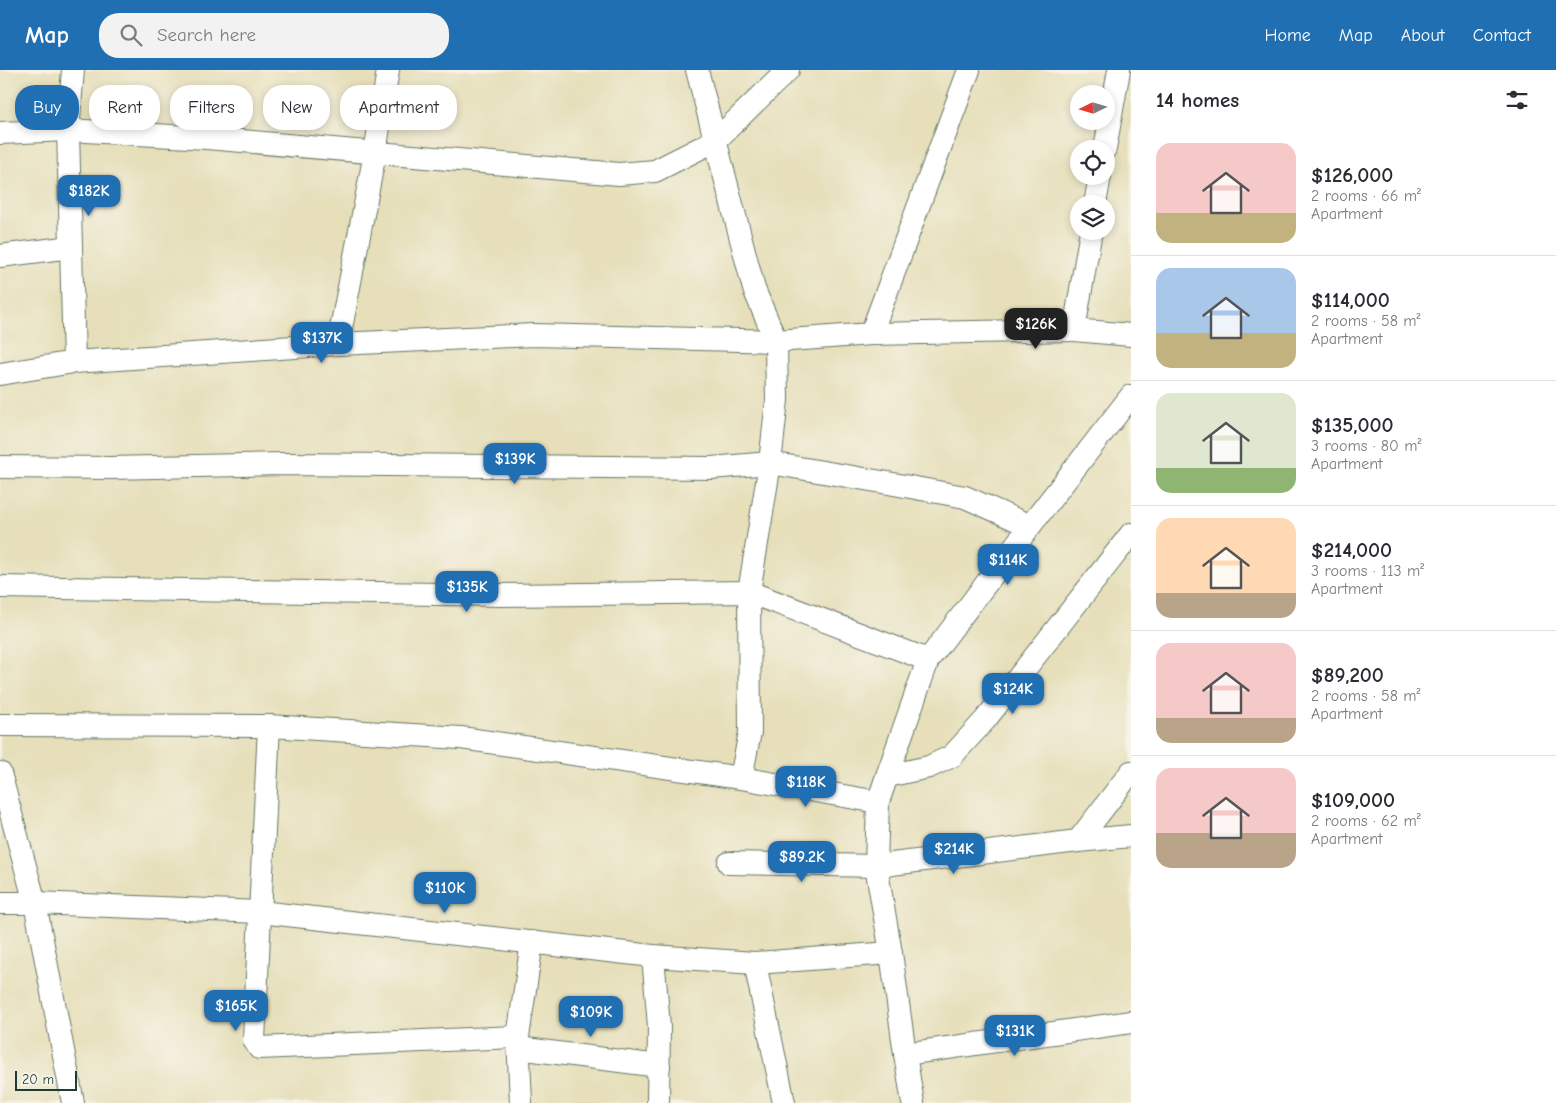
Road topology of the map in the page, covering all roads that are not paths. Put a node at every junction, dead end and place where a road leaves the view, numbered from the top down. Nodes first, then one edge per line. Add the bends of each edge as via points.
1 (73, 70) edge
2 (388, 70) edge
3 (697, 70) edge
4 (788, 70) edge
5 (969, 70) edge
6 (1119, 70) edge
7 (72, 85) edge
8 (68, 130) junction
9 (0, 133) edge
10 (716, 140) junction
11 (1107, 140) edge
12 (375, 152) junction
13 (1089, 240) edge
14 (71, 248) junction
15 (0, 256) edge
16 (1074, 330) junction
17 (871, 334) junction
18 (1131, 335) edge
19 (776, 341) junction
20 (338, 344) junction
21 (74, 362) junction
22 (0, 374) edge
23 (1131, 396) edge
24 (770, 464) junction
25 (0, 467) edge
26 (1030, 526) junction
27 (1131, 534) edge
28 (0, 587) edge
29 (749, 592) junction
30 (928, 660) junction
31 (0, 725) edge
32 (269, 726) junction
33 (1131, 772) edge
34 (0, 773) edge
35 (887, 776) junction
36 (741, 778) junction
37 (878, 802) junction
38 (1131, 836) edge
39 (1078, 841) junction
40 (729, 863) dead end
41 (876, 866) junction
42 (0, 903) edge
43 (35, 903) junction
44 (260, 912) junction
45 (532, 942) junction
46 (891, 953) junction
47 (654, 956) junction
48 (756, 963) junction
49 (1131, 1022) edge
50 (518, 1043) junction
51 (905, 1054) junction
52 (658, 1066) junction
53 (73, 1103) edge
54 (521, 1103) edge
55 (658, 1103) edge
56 (784, 1103) edge
57 (913, 1103) edge

1 - 7 street
2 - 12 street
3 - 10 street
4 - 10 street
5 - 17 street
6 - 11 street
8 - 9 street
8 - 12 street
8 - 14 street
10 - 12 street via 655,171 619,174
10 - 19 street via 754,289
12 - 20 street
13 - 16 street
14 - 15 street
14 - 21 street
16 - 17 street
16 - 18 street
17 - 19 street
19 - 20 street via 533,335
19 - 24 street via 777,400
20 - 21 street
21 - 22 street
23 - 26 street
24 - 25 street via 711,468 294,464
24 - 26 street via 965,497
24 - 29 street
26 - 30 street
27 - 35 street via 985,720 952,756 929,767
28 - 29 street via 504,594
29 - 30 street
29 - 36 street via 750,732
30 - 35 street
31 - 32 street
32 - 36 street via 460,738
32 - 44 street
33 - 39 street
34 - 43 street
35 - 37 street
36 - 37 street
37 - 41 street
38 - 39 street
39 - 41 street
40 - 41 street
41 - 46 street
42 - 43 street
43 - 44 street
43 - 53 street
44 - 45 street
44 - 50 street via 254,1040 259,1048
45 - 47 street
45 - 50 street
46 - 48 street
46 - 51 street
47 - 48 street
47 - 52 street
48 - 56 street
49 - 51 street
50 - 52 street
50 - 54 street
51 - 57 street
52 - 55 street

